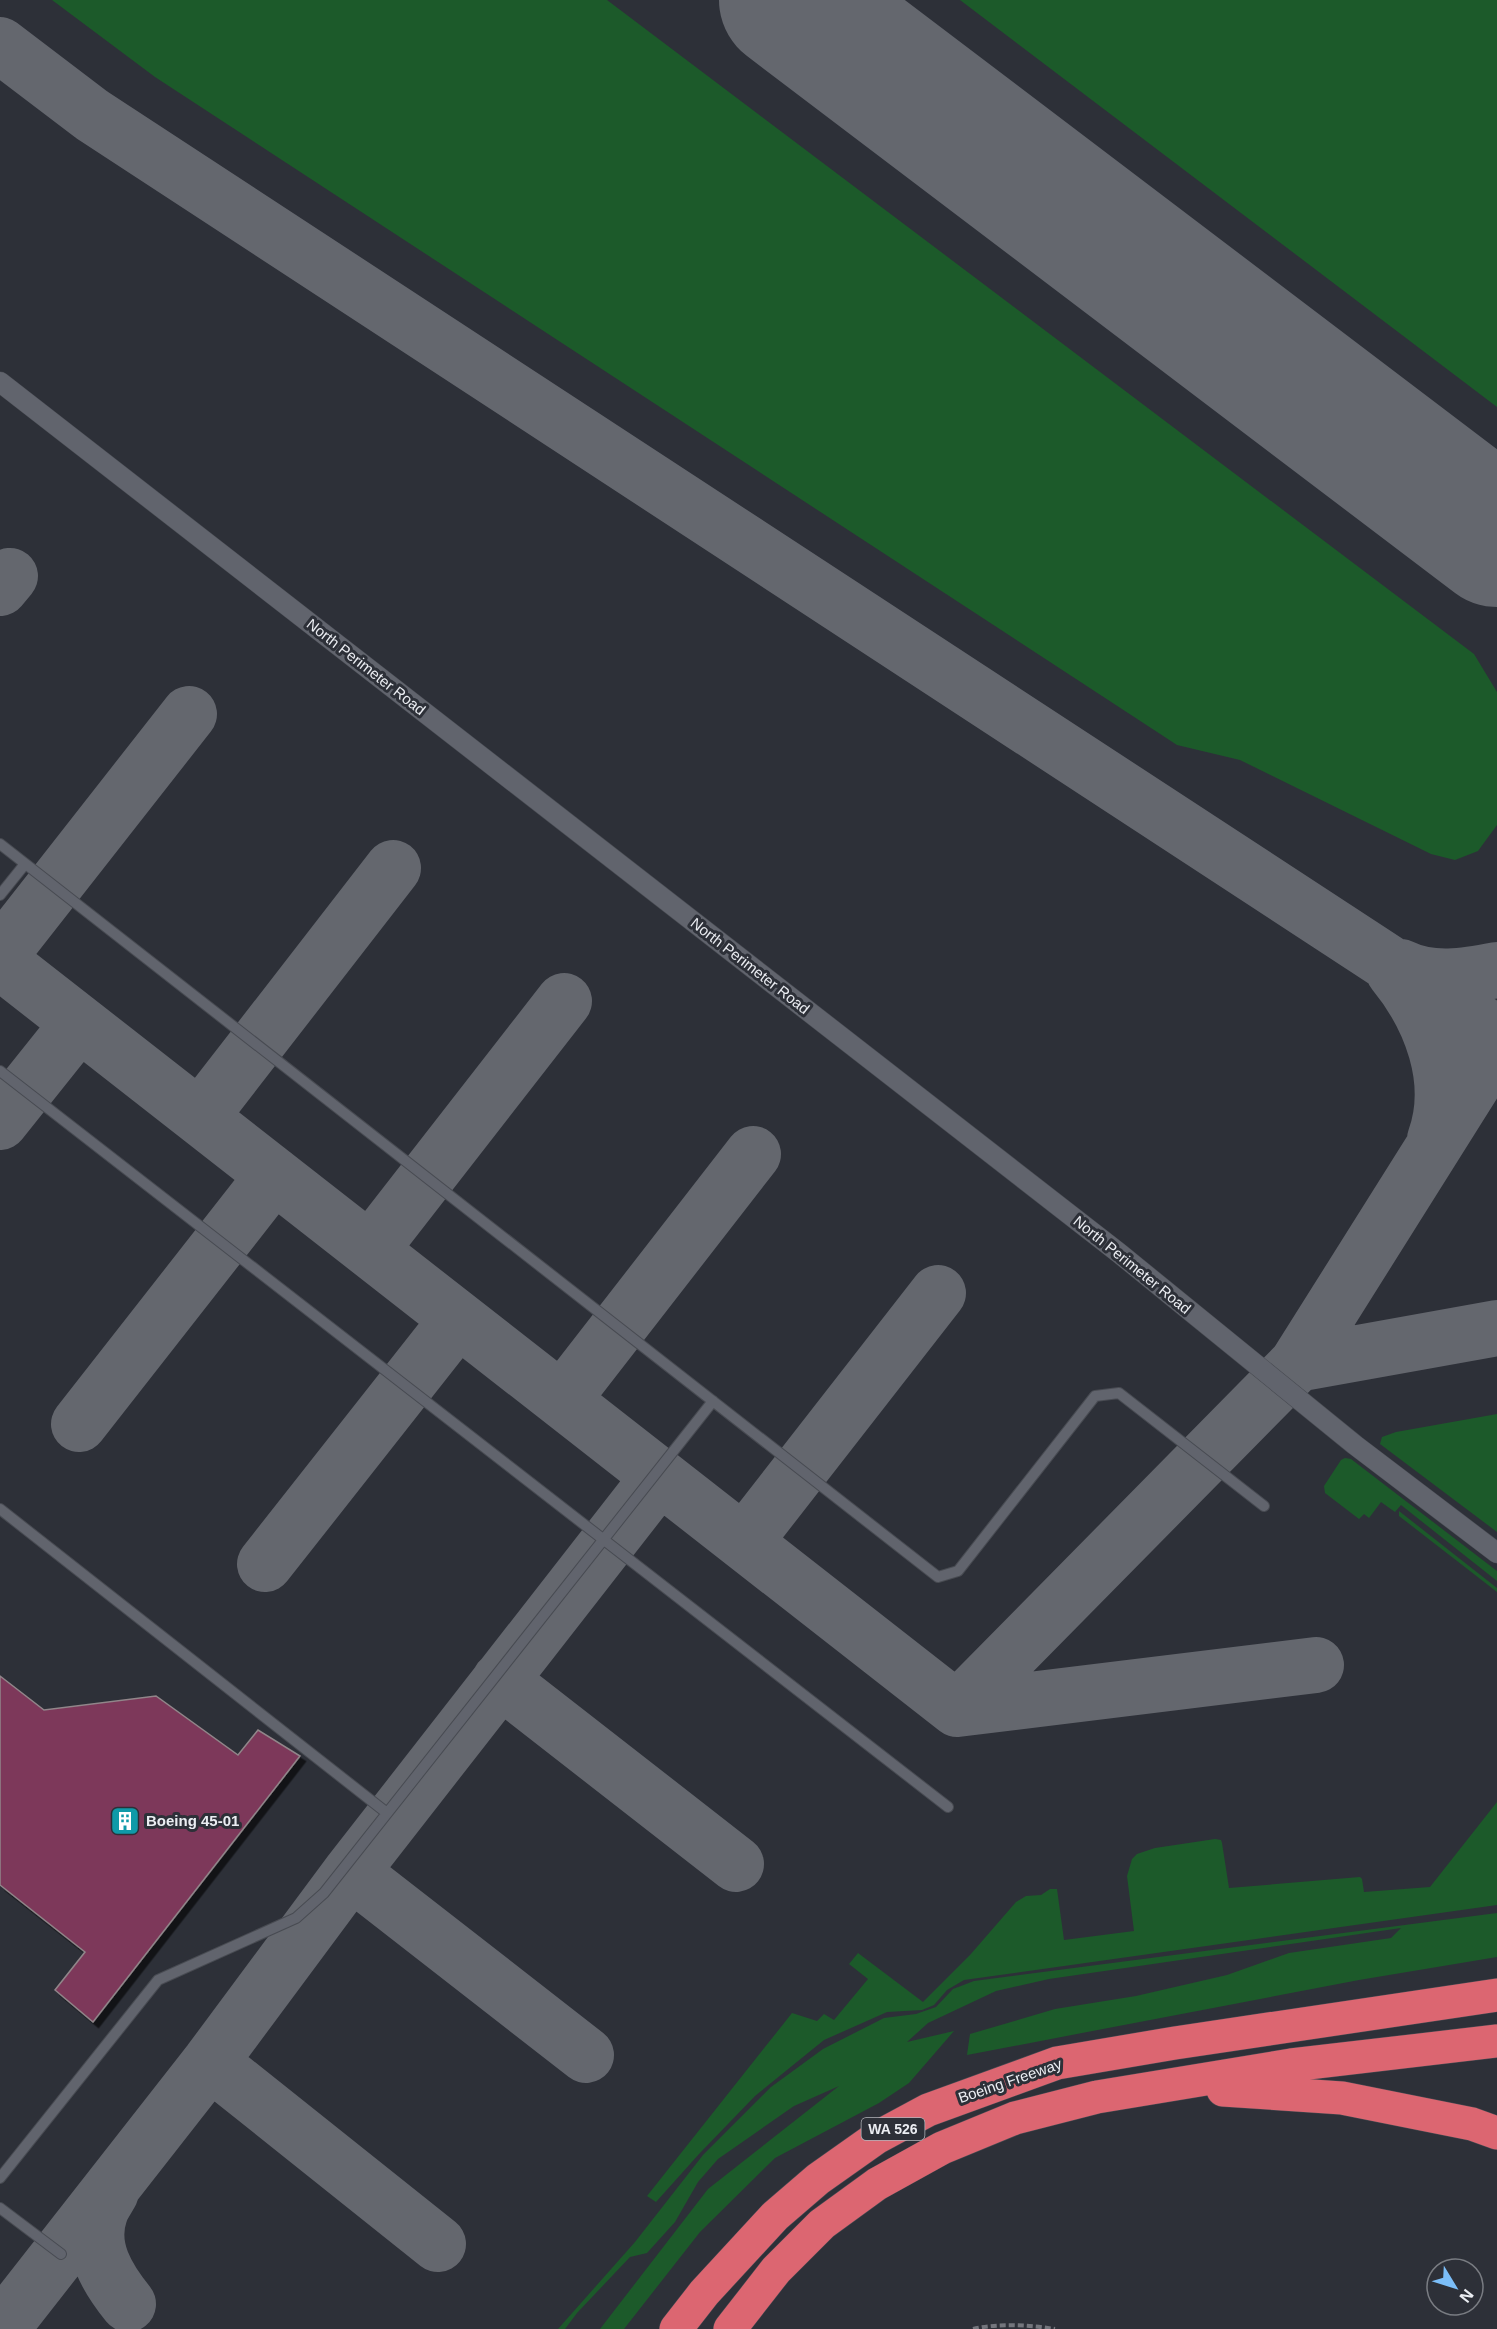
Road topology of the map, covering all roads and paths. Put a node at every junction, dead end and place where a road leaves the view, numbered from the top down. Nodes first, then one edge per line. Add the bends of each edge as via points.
1 (0, 382) edge
2 (0, 844) edge
3 (25, 864) junction
4 (0, 895) edge
5 (0, 1071) edge
6 (713, 1401) junction
7 (1264, 1506) dead end
8 (0, 1509) edge
9 (603, 1539) junction
10 (1497, 1552) edge
11 (948, 1807) dead end
12 (387, 1813) junction
13 (1497, 1995) edge
14 (1497, 2041) edge
15 (1174, 2086) junction
16 (1497, 2133) edge
17 (0, 2178) edge
18 (0, 2208) edge
19 (61, 2254) dead end
20 (676, 2329) edge
21 (730, 2329) edge
22 (973, 2329) edge
23 (1055, 2329) edge

1 - 10 street, North Perimeter Road via 1119,1253 1355,1445
2 - 3 lane
3 - 4 lane
3 - 6 lane
5 - 9 lane
6 - 7 lane via 938,1577 958,1571 1095,1396 1119,1393
6 - 9 lane
8 - 12 lane
9 - 11 lane
9 - 12 lane
12 - 17 lane via 324,1893 296,1918 158,1980
13 - 20 highway, Boeing Freeway / WA 526 via 1057,2063 928,2110 876,2138 818,2179 775,2216
14 - 15 highway, WA 526 via 1291,2065
15 - 16 highway via 1342,2098 1472,2124
15 - 21 highway, WA 526 via 1097,2097 1015,2118 942,2148 877,2184 822,2224 776,2270
18 - 19 lane
22 - 23 path

